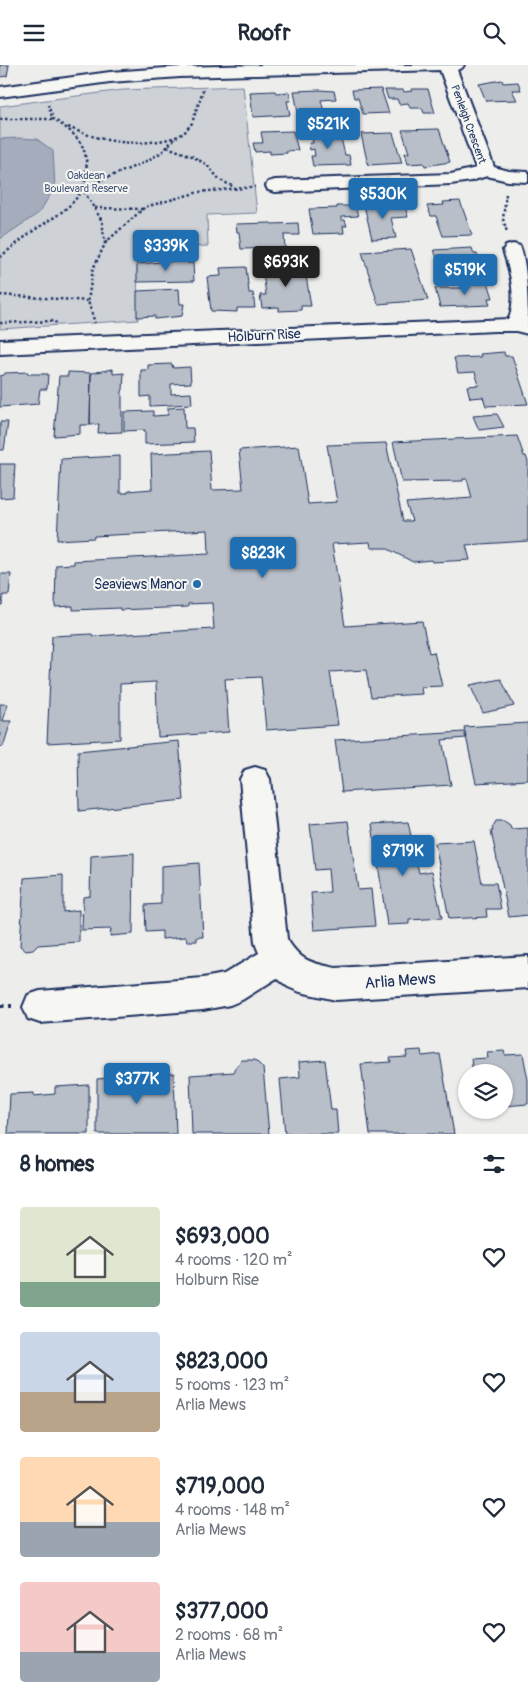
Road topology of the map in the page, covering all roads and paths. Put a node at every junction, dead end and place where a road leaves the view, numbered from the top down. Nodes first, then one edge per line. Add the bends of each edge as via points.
1 (61, 65) edge
2 (456, 65) edge
3 (447, 66) edge
4 (286, 68) edge
5 (204, 72) junction
6 (60, 84) junction
7 (40, 86) junction
8 (0, 92) edge
9 (0, 119) edge
10 (53, 119) junction
11 (65, 126) junction
12 (176, 137) junction
13 (167, 147) junction
14 (486, 170) junction
15 (508, 177) junction
16 (528, 177) edge
17 (275, 186) joint
18 (82, 188) junction
19 (235, 188) junction
20 (95, 209) junction
21 (143, 209) junction
22 (105, 244) junction
23 (513, 250) joint
24 (0, 257) edge
25 (0, 295) edge
26 (88, 301) junction
27 (96, 325) dead end
28 (523, 326) edge
29 (0, 347) edge
30 (255, 779) dead end
31 (280, 958) junction
32 (528, 972) edge
33 (40, 1007) dead end

1 - 6 street
2 - 3 street
3 - 4 street
3 - 14 street, Penleigh Crescent
4 - 5 street
5 - 6 street via 110,77
5 - 12 path via 204,86 192,123
6 - 7 street
7 - 8 street
7 - 10 path
9 - 10 path
10 - 11 path
11 - 12 path via 84,135 121,143 145,144
11 - 18 path via 85,152 87,169
12 - 13 path
13 - 18 path via 143,163
13 - 19 path via 207,165 220,180
14 - 15 street, Penleigh Crescent
14 - 17 street via 451,179
15 - 16 street, Penleigh Crescent
15 - 23 path via 504,219
17 - 19 path
18 - 20 path
18 - 24 path via 58,217
19 - 21 path via 199,192
20 - 21 path
20 - 22 path via 102,221
21 - 22 path
22 - 26 path via 94,269
23 - 28 street via 528,303
25 - 26 path
26 - 27 path
28 - 29 street, Holburn Rise
30 - 31 street, Arlia Mews via 271,943
31 - 32 street, Arlia Mews via 300,976 336,984
31 - 33 street via 230,989

